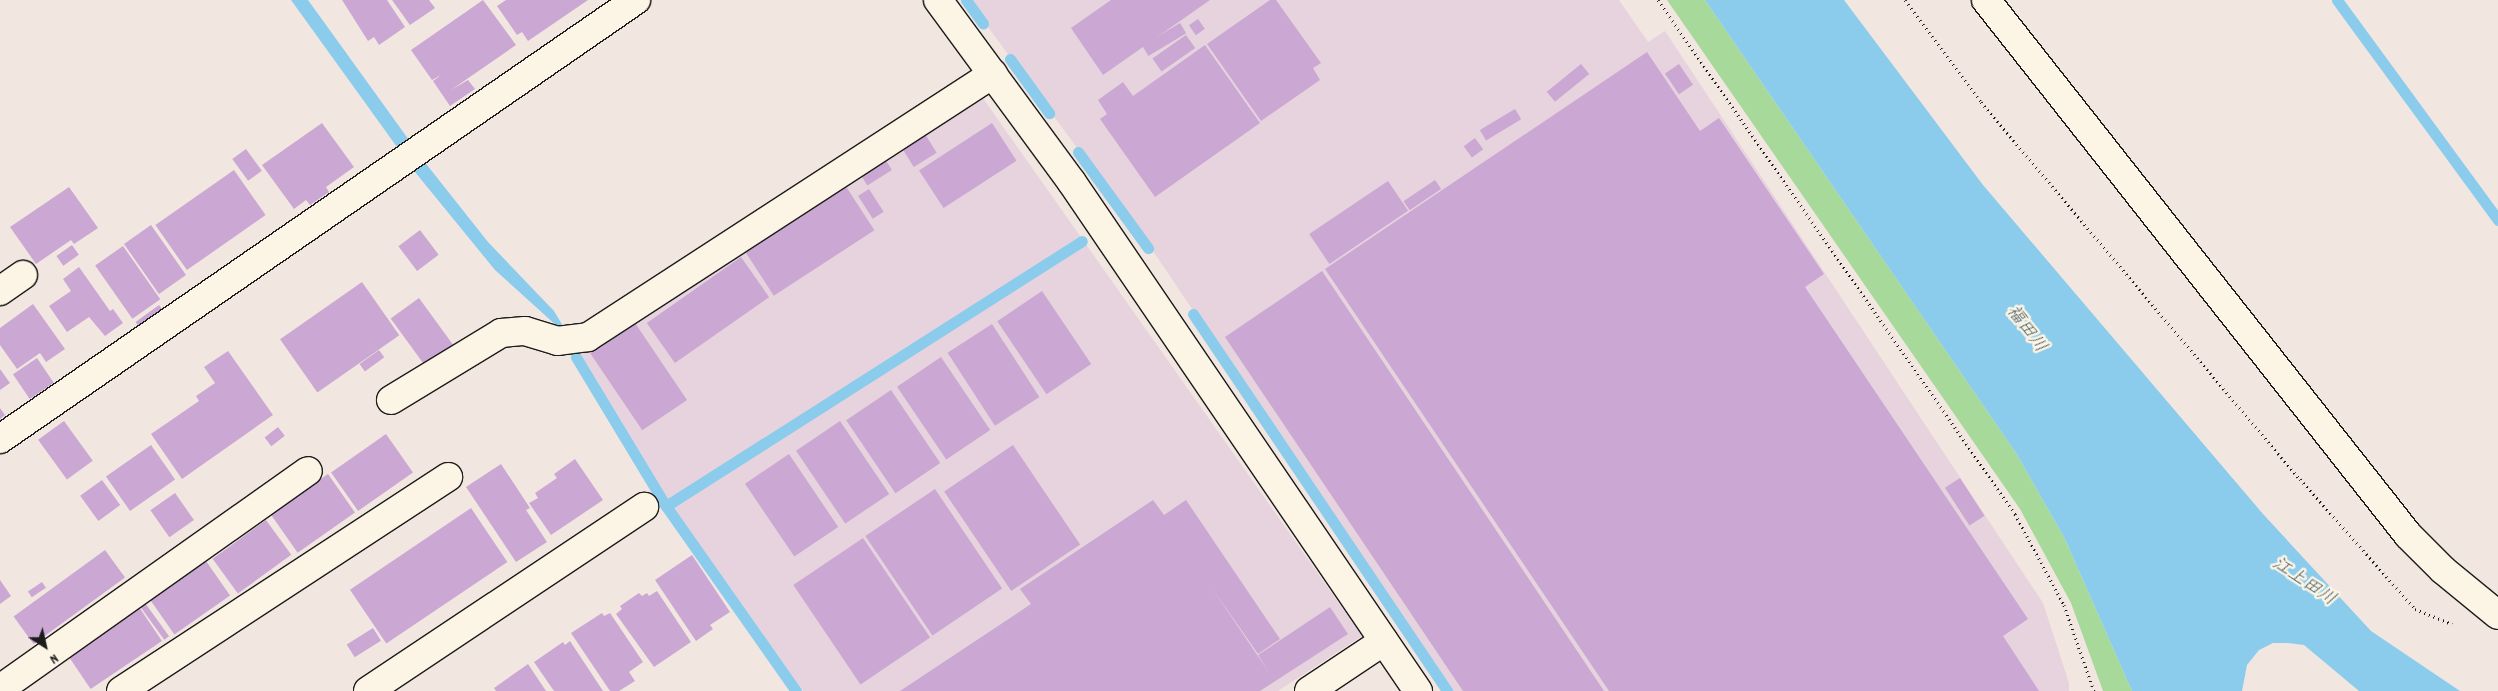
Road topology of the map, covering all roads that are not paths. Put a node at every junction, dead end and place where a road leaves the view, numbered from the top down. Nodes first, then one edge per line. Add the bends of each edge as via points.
1 (636, 0) edge
2 (938, 0) edge
3 (1986, 0) edge
4 (993, 74) junction
5 (23, 275) dead end
6 (0, 290) edge
7 (391, 400) dead end
8 (0, 439) edge
9 (308, 471) dead end
10 (448, 477) dead end
11 (644, 507) dead end
12 (2498, 615) edge
13 (1384, 641) junction
14 (0, 689) edge
15 (121, 691) edge
16 (368, 691) edge
17 (1309, 691) edge
18 (1418, 691) edge

1 - 8 street
2 - 4 street
3 - 12 street via 2408,536
4 - 7 street via 588,336 557,341 525,331 501,333
4 - 13 street via 1071,181
5 - 6 street
9 - 14 street
10 - 15 street
11 - 16 street
13 - 17 street
13 - 18 street

